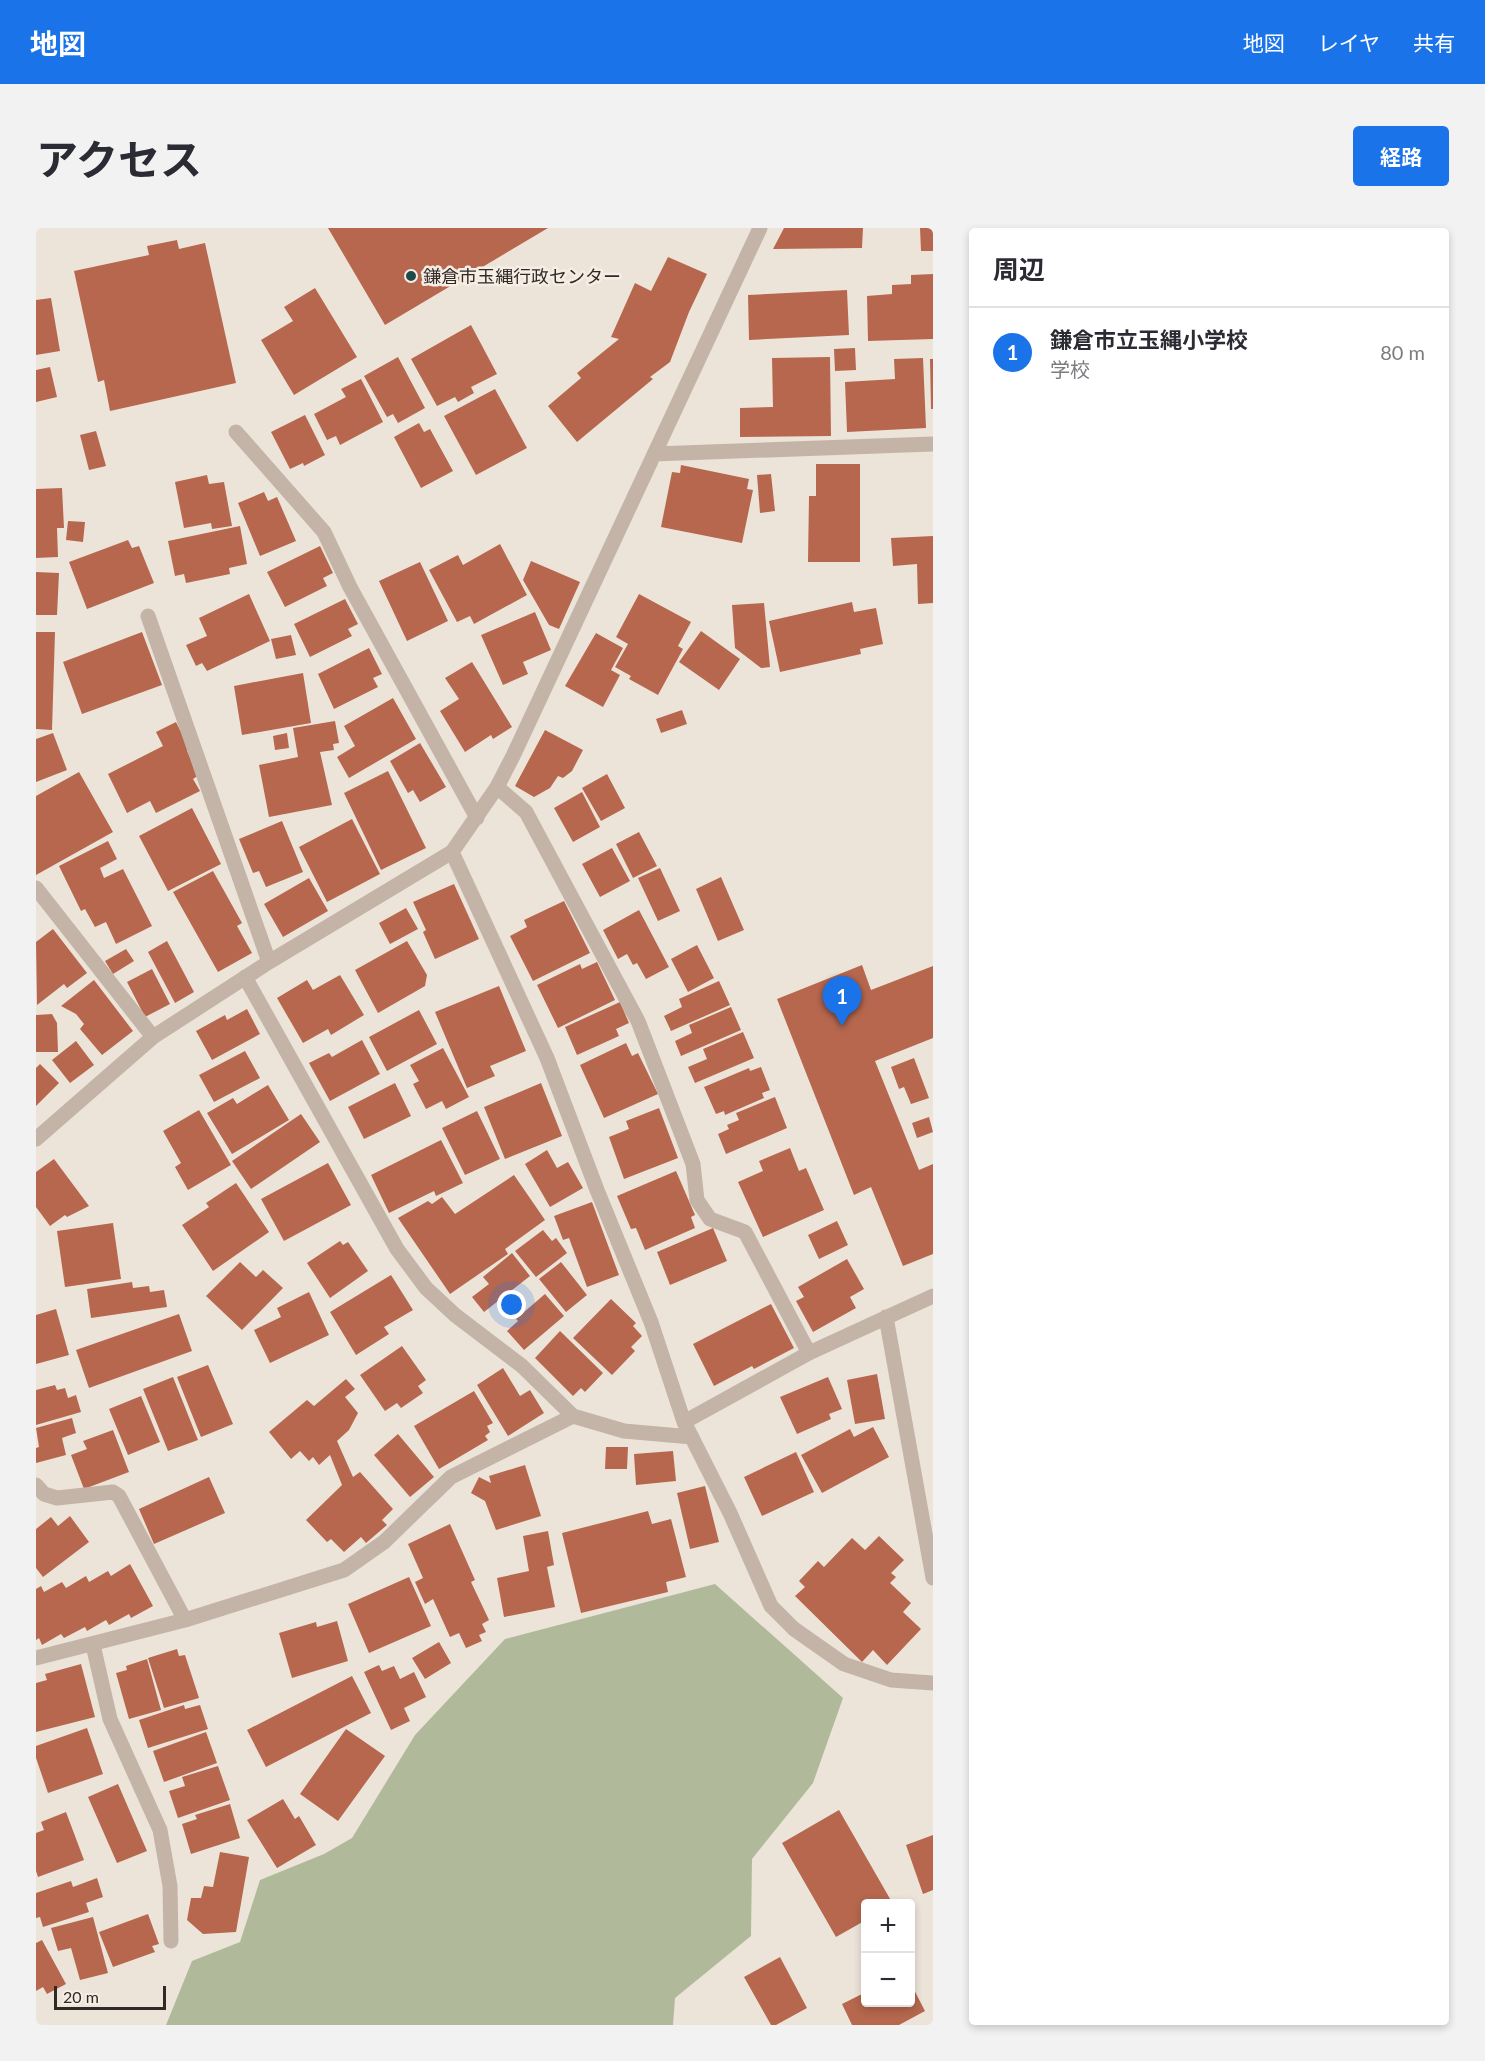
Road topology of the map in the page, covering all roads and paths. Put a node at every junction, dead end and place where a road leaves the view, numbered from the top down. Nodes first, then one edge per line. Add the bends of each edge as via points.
1 (760, 228) edge
2 (236, 432) dead end
3 (933, 444) edge
4 (654, 454) junction
5 (148, 616) dead end
6 (497, 788) junction
7 (477, 818) junction
8 (452, 852) junction
9 (36, 888) edge
10 (269, 962) junction
11 (245, 977) junction
12 (153, 1037) junction
13 (36, 1139) edge
14 (933, 1296) edge
15 (886, 1317) junction
16 (809, 1353) junction
17 (573, 1416) junction
18 (684, 1422) junction
19 (692, 1437) junction
20 (36, 1485) edge
21 (933, 1578) edge
22 (185, 1620) junction
23 (93, 1645) junction
24 (36, 1658) edge
25 (933, 1683) edge
26 (171, 1941) dead end

1 - 4 street
2 - 7 street via 324,532
3 - 4 street
4 - 6 street
5 - 10 street
6 - 7 street
6 - 16 street via 526,812 638,1022 693,1164 697,1200 710,1219 745,1232
7 - 8 street
8 - 10 street
8 - 18 street via 547,1058 651,1322
9 - 12 street
10 - 11 street
11 - 12 street
11 - 17 street via 397,1249 420,1280 455,1315 522,1366
12 - 13 street
14 - 15 street
15 - 16 street
15 - 21 street
16 - 18 street
17 - 19 street via 624,1431
17 - 22 street via 451,1478 384,1542 344,1570
18 - 19 street
19 - 25 street via 771,1606 794,1629 844,1664 891,1680
20 - 22 street via 44,1494 57,1498 112,1492 118,1496
22 - 23 street
23 - 24 street
23 - 26 street via 110,1719 160,1830 171,1886

